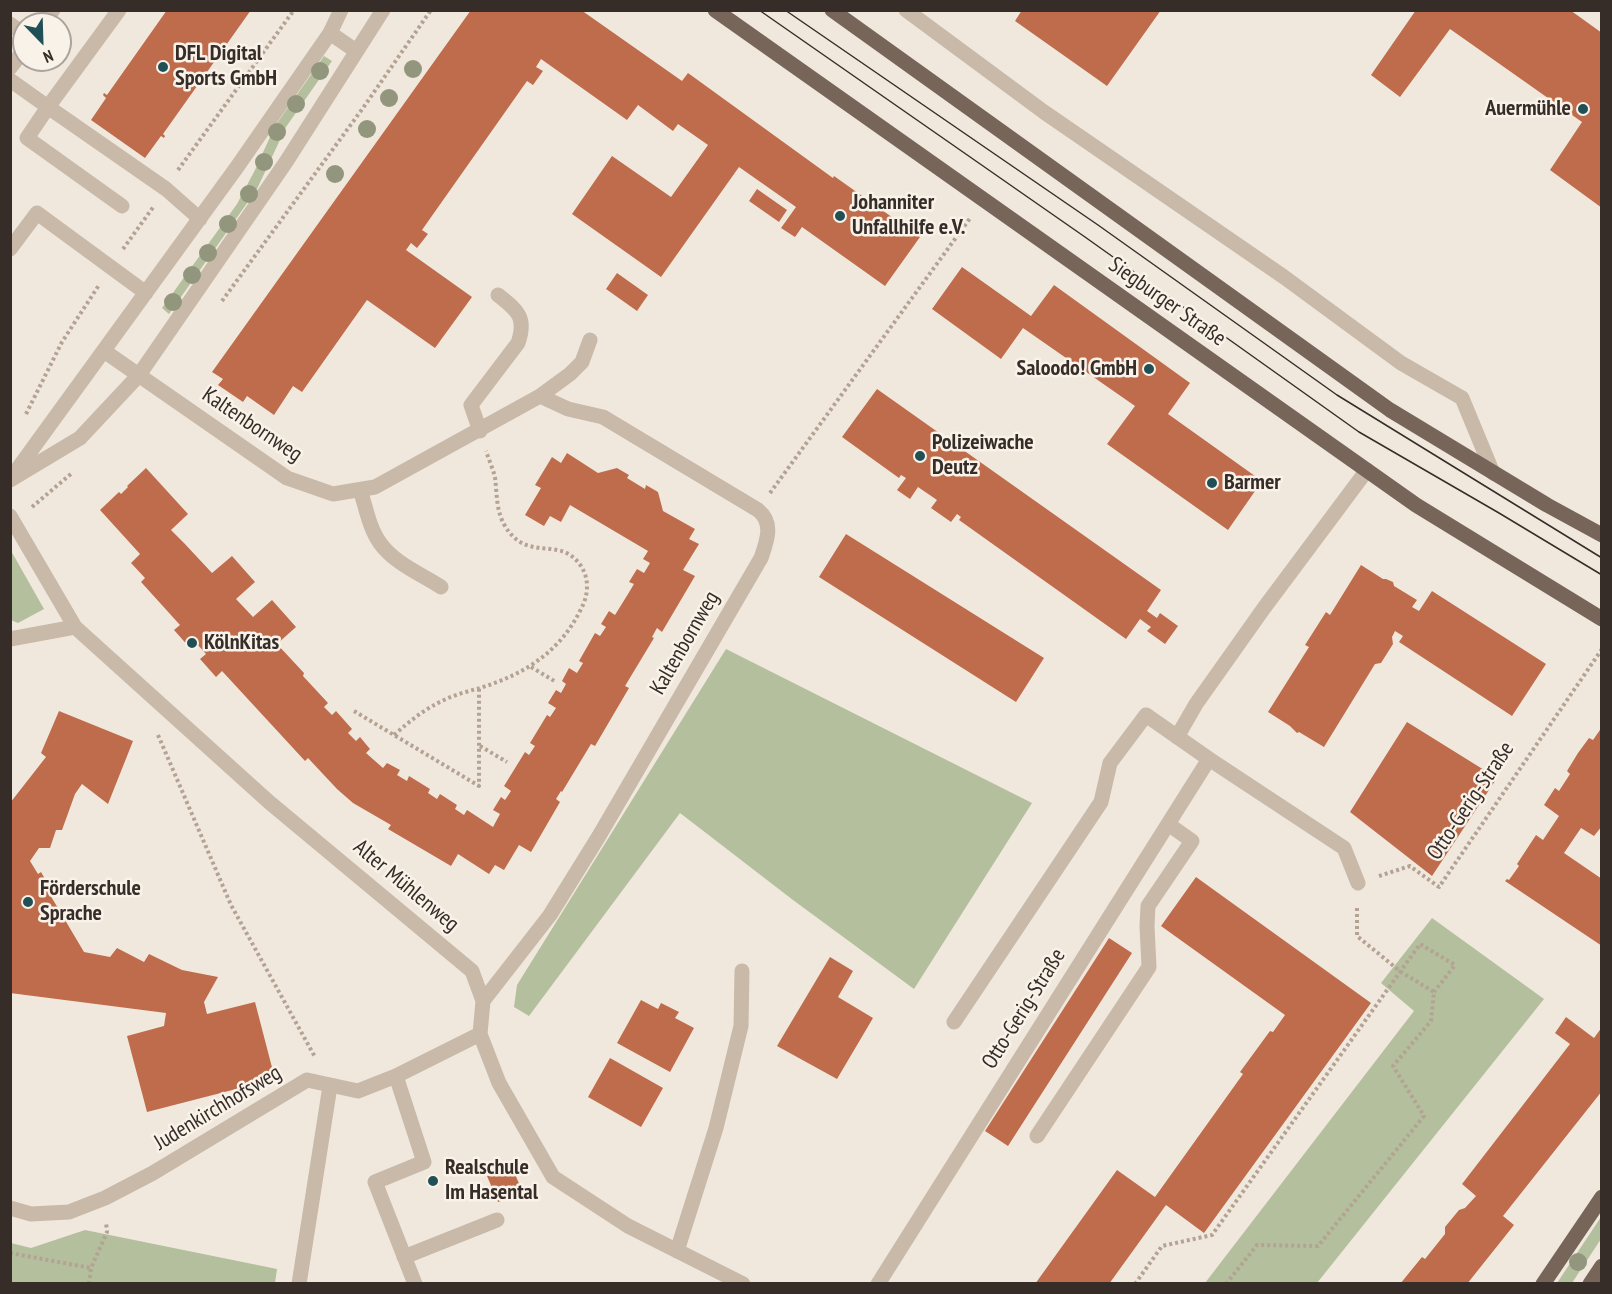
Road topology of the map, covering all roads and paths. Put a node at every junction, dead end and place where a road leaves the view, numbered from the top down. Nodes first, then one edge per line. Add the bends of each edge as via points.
1 (118, 10) edge
2 (294, 10) edge
3 (340, 10) edge
4 (383, 10) edge
5 (715, 10) edge
6 (832, 10) edge
7 (906, 10) edge
8 (330, 33) junction
9 (356, 51) junction
10 (10, 80) edge
11 (48, 106) junction
12 (166, 189) junction
13 (984, 200) junction
14 (122, 206) dead end
15 (200, 219) junction
16 (10, 249) edge
17 (110, 267) junction
18 (146, 293) junction
19 (498, 295) dead end
20 (590, 340) dead end
21 (105, 351) junction
22 (139, 375) junction
23 (540, 396) junction
24 (25, 416) dead end
25 (480, 431) junction
26 (1366, 470) junction
27 (1494, 472) junction
28 (10, 480) edge
29 (360, 490) junction
30 (758, 510) junction
31 (10, 516) edge
32 (1602, 535) edge
33 (441, 587) dead end
34 (1602, 619) edge
35 (75, 627) junction
36 (10, 639) edge
37 (1602, 649) edge
38 (531, 667) junction
39 (556, 682) dead end
40 (479, 688) junction
41 (354, 711) dead end
42 (156, 728) dead end
43 (394, 735) junction
44 (1177, 737) junction
45 (480, 746) junction
46 (1209, 759) junction
47 (507, 762) dead end
48 (1168, 824) junction
49 (1358, 883) junction
50 (741, 971) dead end
51 (1401, 972) junction
52 (1434, 992) junction
53 (483, 1001) junction
54 (954, 1022) dead end
55 (480, 1034) junction
56 (396, 1076) junction
57 (330, 1086) junction
58 (1037, 1136) dead end
59 (1602, 1197) edge
60 (105, 1198) junction
61 (10, 1208) edge
62 (497, 1220) dead end
63 (677, 1251) junction
64 (10, 1253) edge
65 (404, 1257) junction
66 (1602, 1266) edge
67 (91, 1268) junction
68 (89, 1284) edge
69 (299, 1284) edge
70 (415, 1284) edge
71 (743, 1284) edge
72 (878, 1284) edge
73 (1135, 1284) edge
74 (1226, 1284) edge
75 (1543, 1284) edge
76 (1590, 1284) edge

1 - 11 street
2 - 12 path
3 - 8 street
4 - 9 street
5 - 13 main road, Siegburger Straße
6 - 27 main road, Siegburger Straße via 1390,410
7 - 27 street via 1401,363 1462,398
8 - 9 street
8 - 15 street
9 - 22 street via 286,162
10 - 11 street
11 - 12 street
11 - 14 street via 27,138
12 - 15 street
12 - 17 path
13 - 26 main road, Siegburger Straße
13 - 30 path
15 - 18 street
16 - 17 street via 37,213
17 - 18 street
17 - 24 path via 62,342
18 - 21 street
19 - 25 street via 516,309 522,331 518,343 471,405
20 - 23 street, Kaltenbornweg via 582,362
21 - 22 street, Kaltenbornweg
21 - 28 street
22 - 28 street via 80,438
22 - 29 street, Kaltenbornweg via 287,478 333,494
23 - 25 street, Kaltenbornweg
23 - 30 street via 568,409 603,417
25 - 29 street, Kaltenbornweg via 375,487
25 - 38 path via 506,528 528,547 558,549 569,554 587,580 587,598 575,622 556,647
26 - 34 main road, Siegburger Straße
26 - 44 street via 1196,704
27 - 32 main road, Siegburger Straße
29 - 33 street via 380,543 392,557
30 - 53 street, Kaltenbornweg via 768,525 761,558 550,915
31 - 35 street, Alter Mühlenweg
35 - 36 street
35 - 53 street, Alter Mühlenweg via 269,802 472,971
37 - 49 path, Otto-Gerig-Straße via 1439,886 1410,866
38 - 39 path
38 - 40 path
40 - 43 path via 419,713
40 - 45 path
41 - 43 path
42 - 57 path via 231,905
43 - 45 path via 479,786
44 - 46 street
44 - 54 street via 1146,715 1110,763 1101,802
45 - 47 path
46 - 48 street, Otto-Gerig-Straße
46 - 49 street via 1344,848
48 - 58 street via 1192,841 1148,906 1149,967
48 - 72 street, Otto-Gerig-Straße
49 - 51 path via 1357,936
50 - 63 street via 741,1026 716,1128
51 - 52 path
51 - 52 path via 1420,944 1455,965
51 - 73 path via 1212,1235 1162,1246
52 - 74 path via 1431,1022 1393,1066 1424,1116 1318,1246 1257,1245
53 - 55 street, Alter Mühlenweg
55 - 56 street, Judenkirchhofsweg
55 - 63 street, Alter Mühlenweg via 499,1083 553,1177 628,1226
56 - 57 street, Judenkirchhofsweg via 358,1091
56 - 65 street via 424,1162 375,1182
57 - 60 street, Judenkirchhofsweg via 308,1080
57 - 69 street
59 - 75 main road
60 - 61 street, Judenkirchhofsweg via 69,1212 32,1214
60 - 67 path via 107,1232
62 - 65 street
63 - 71 street, Alter Mühlenweg
64 - 67 path
65 - 70 street
66 - 76 main road
67 - 68 path

